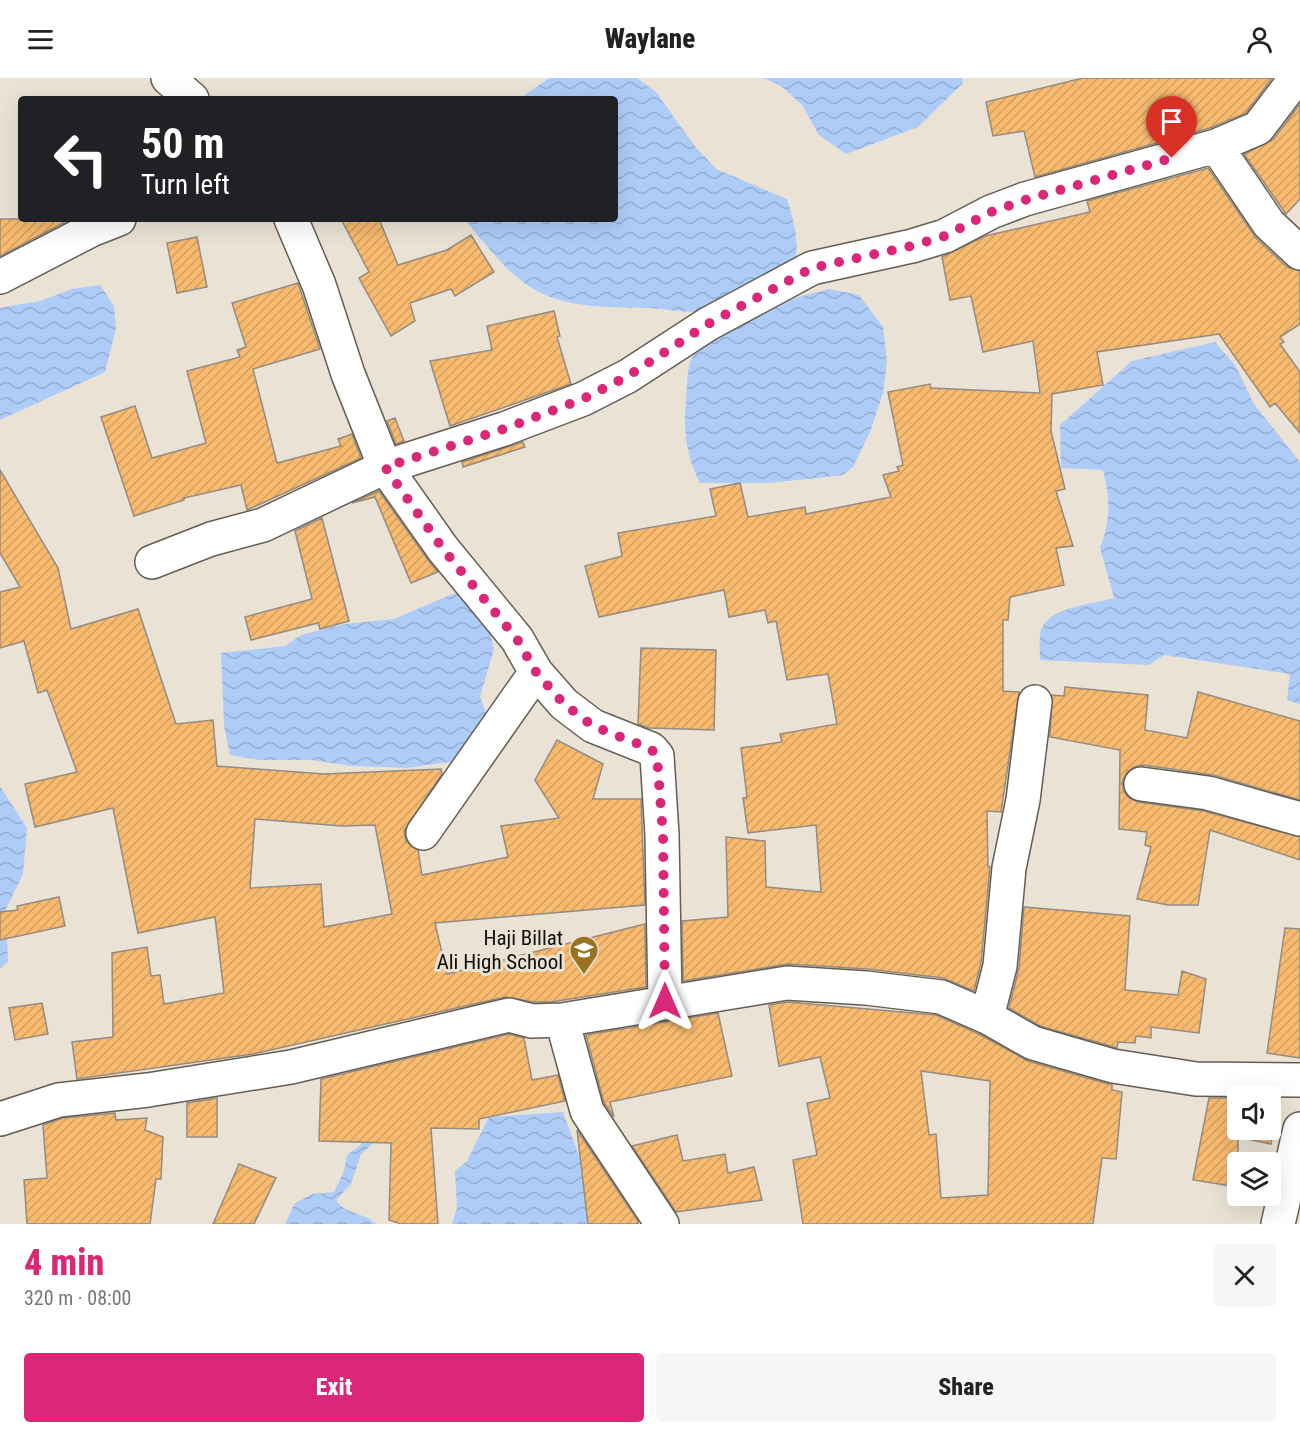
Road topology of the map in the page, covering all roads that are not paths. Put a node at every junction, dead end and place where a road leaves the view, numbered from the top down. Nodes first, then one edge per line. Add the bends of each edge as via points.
1 (168, 78) edge
2 (1296, 78) edge
3 (189, 96) edge
4 (1216, 146) junction
5 (111, 222) edge
6 (292, 222) edge
7 (1300, 253) edge
8 (0, 277) edge
9 (385, 467) junction
10 (152, 562) dead end
11 (536, 672) junction
12 (1035, 702) dead end
13 (1141, 784) dead end
14 (1300, 819) edge
15 (423, 833) dead end
16 (665, 1001) junction
17 (987, 1017) junction
18 (562, 1020) junction
19 (1300, 1080) edge
20 (0, 1119) edge
21 (1300, 1129) edge
22 (662, 1224) edge
23 (1278, 1224) edge

1 - 3 street
2 - 4 street via 1258,128
4 - 7 street via 1269,224
4 - 9 street via 1025,200 991,212 945,236 912,246 812,268 708,324 628,376 583,399 494,433
5 - 8 street
6 - 9 street
9 - 10 street via 262,525
9 - 11 street via 443,549 517,639
11 - 15 street
11 - 16 street via 564,704 593,726 651,749 657,756 663,835
12 - 17 street via 1000,966
13 - 14 street via 1208,793
16 - 17 street via 787,983 941,997
16 - 18 street
17 - 19 street via 1034,1043 1113,1066 1196,1079
18 - 20 street via 532,1021 509,1015 302,1065 59,1100
18 - 22 street via 587,1111
21 - 23 street

